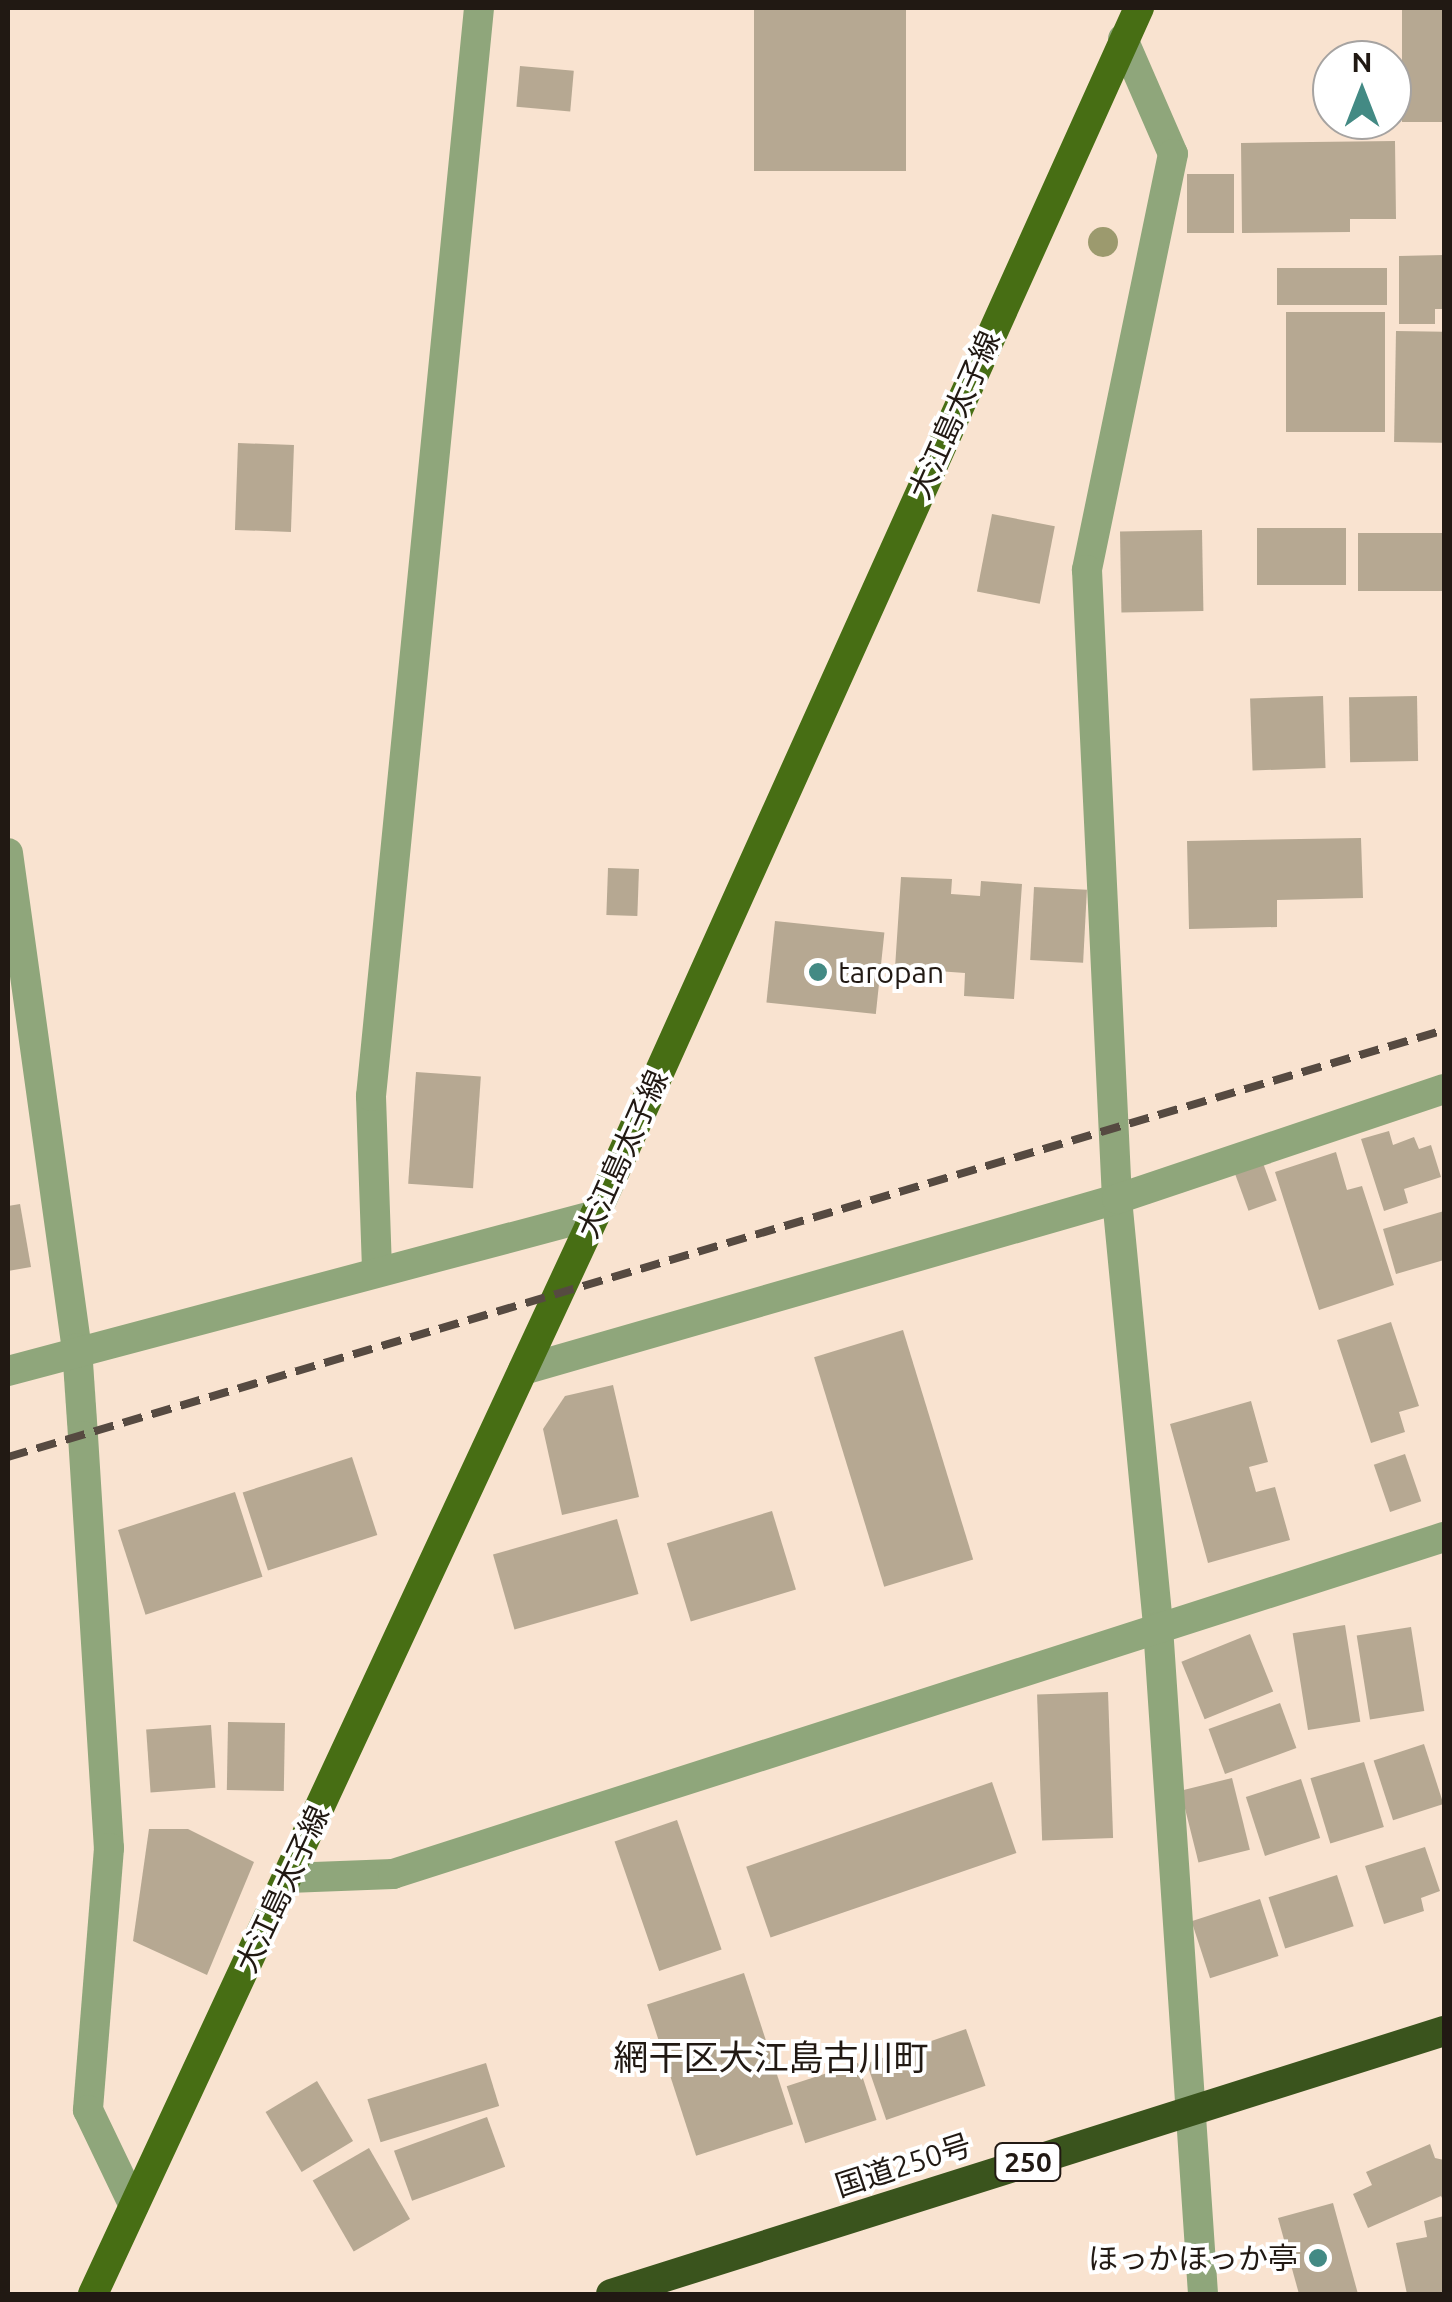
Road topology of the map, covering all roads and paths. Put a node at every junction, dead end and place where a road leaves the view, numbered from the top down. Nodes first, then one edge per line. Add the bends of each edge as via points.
1 (479, 8) edge
2 (1139, 8) edge
3 (1123, 39) junction
4 (8, 852) edge
5 (1444, 1089) edge
6 (1117, 1199) junction
7 (595, 1214) junction
8 (377, 1269) junction
9 (77, 1348) junction
10 (522, 1370) junction
11 (8, 1371) edge
12 (1444, 1537) edge
13 (1158, 1627) junction
14 (288, 1878) junction
15 (1444, 2031) edge
16 (1188, 2112) junction
17 (134, 2206) junction
18 (93, 2294) edge
19 (611, 2294) edge
20 (1203, 2294) edge

1 - 8 street via 371,1096
2 - 3 main road, 大江島太子線
3 - 6 street via 1172,154 1087,570
3 - 7 main road, 大江島太子線
4 - 9 street
5 - 6 street
6 - 10 street
6 - 13 street
7 - 8 street
7 - 10 main road, 大江島太子線
8 - 9 street
9 - 11 street
9 - 17 street via 109,1848 88,2110
10 - 14 main road, 大江島太子線
12 - 13 street
13 - 14 street via 393,1874
13 - 16 street
14 - 17 main road, 大江島太子線
15 - 16 highway, 国道250号 / 250
16 - 19 highway, 国道250号 / 250
16 - 20 street
17 - 18 main road, 大江島太子線

